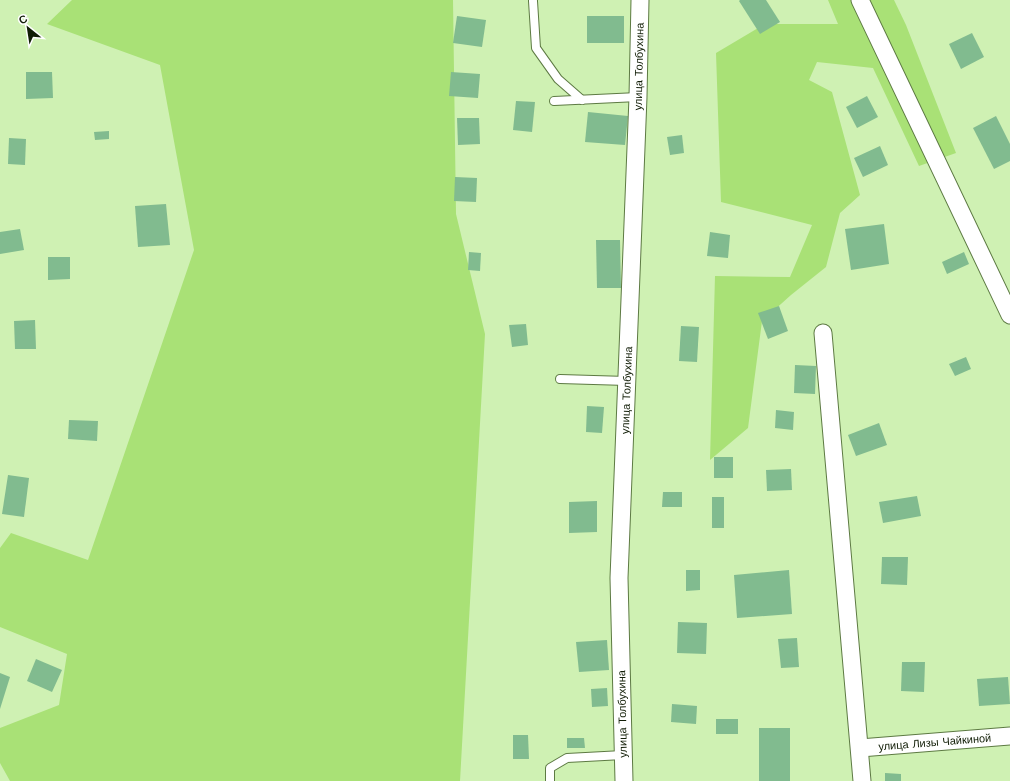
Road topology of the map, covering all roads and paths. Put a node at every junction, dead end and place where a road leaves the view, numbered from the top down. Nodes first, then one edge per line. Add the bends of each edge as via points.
1 (640, 0) edge
2 (860, 0) edge
3 (533, 1) dead end
4 (638, 97) junction
5 (582, 100) junction
6 (554, 101) dead end
7 (1010, 315) edge
8 (823, 333) dead end
9 (560, 379) dead end
10 (627, 381) junction
11 (1010, 736) edge
12 (860, 748) junction
13 (623, 755) junction
14 (550, 781) edge
15 (624, 781) edge
16 (862, 781) edge

1 - 4 street, улица Толбухина
2 - 7 street
3 - 5 lane via 536,48 558,79
4 - 5 lane
4 - 10 street, улица Толбухина
5 - 6 lane
8 - 12 street
9 - 10 lane
10 - 13 street, улица Толбухина via 620,578
11 - 12 street, улица Лизы Чайкиной
12 - 16 street
13 - 14 lane via 567,758 550,768
13 - 15 street, улица Толбухина

